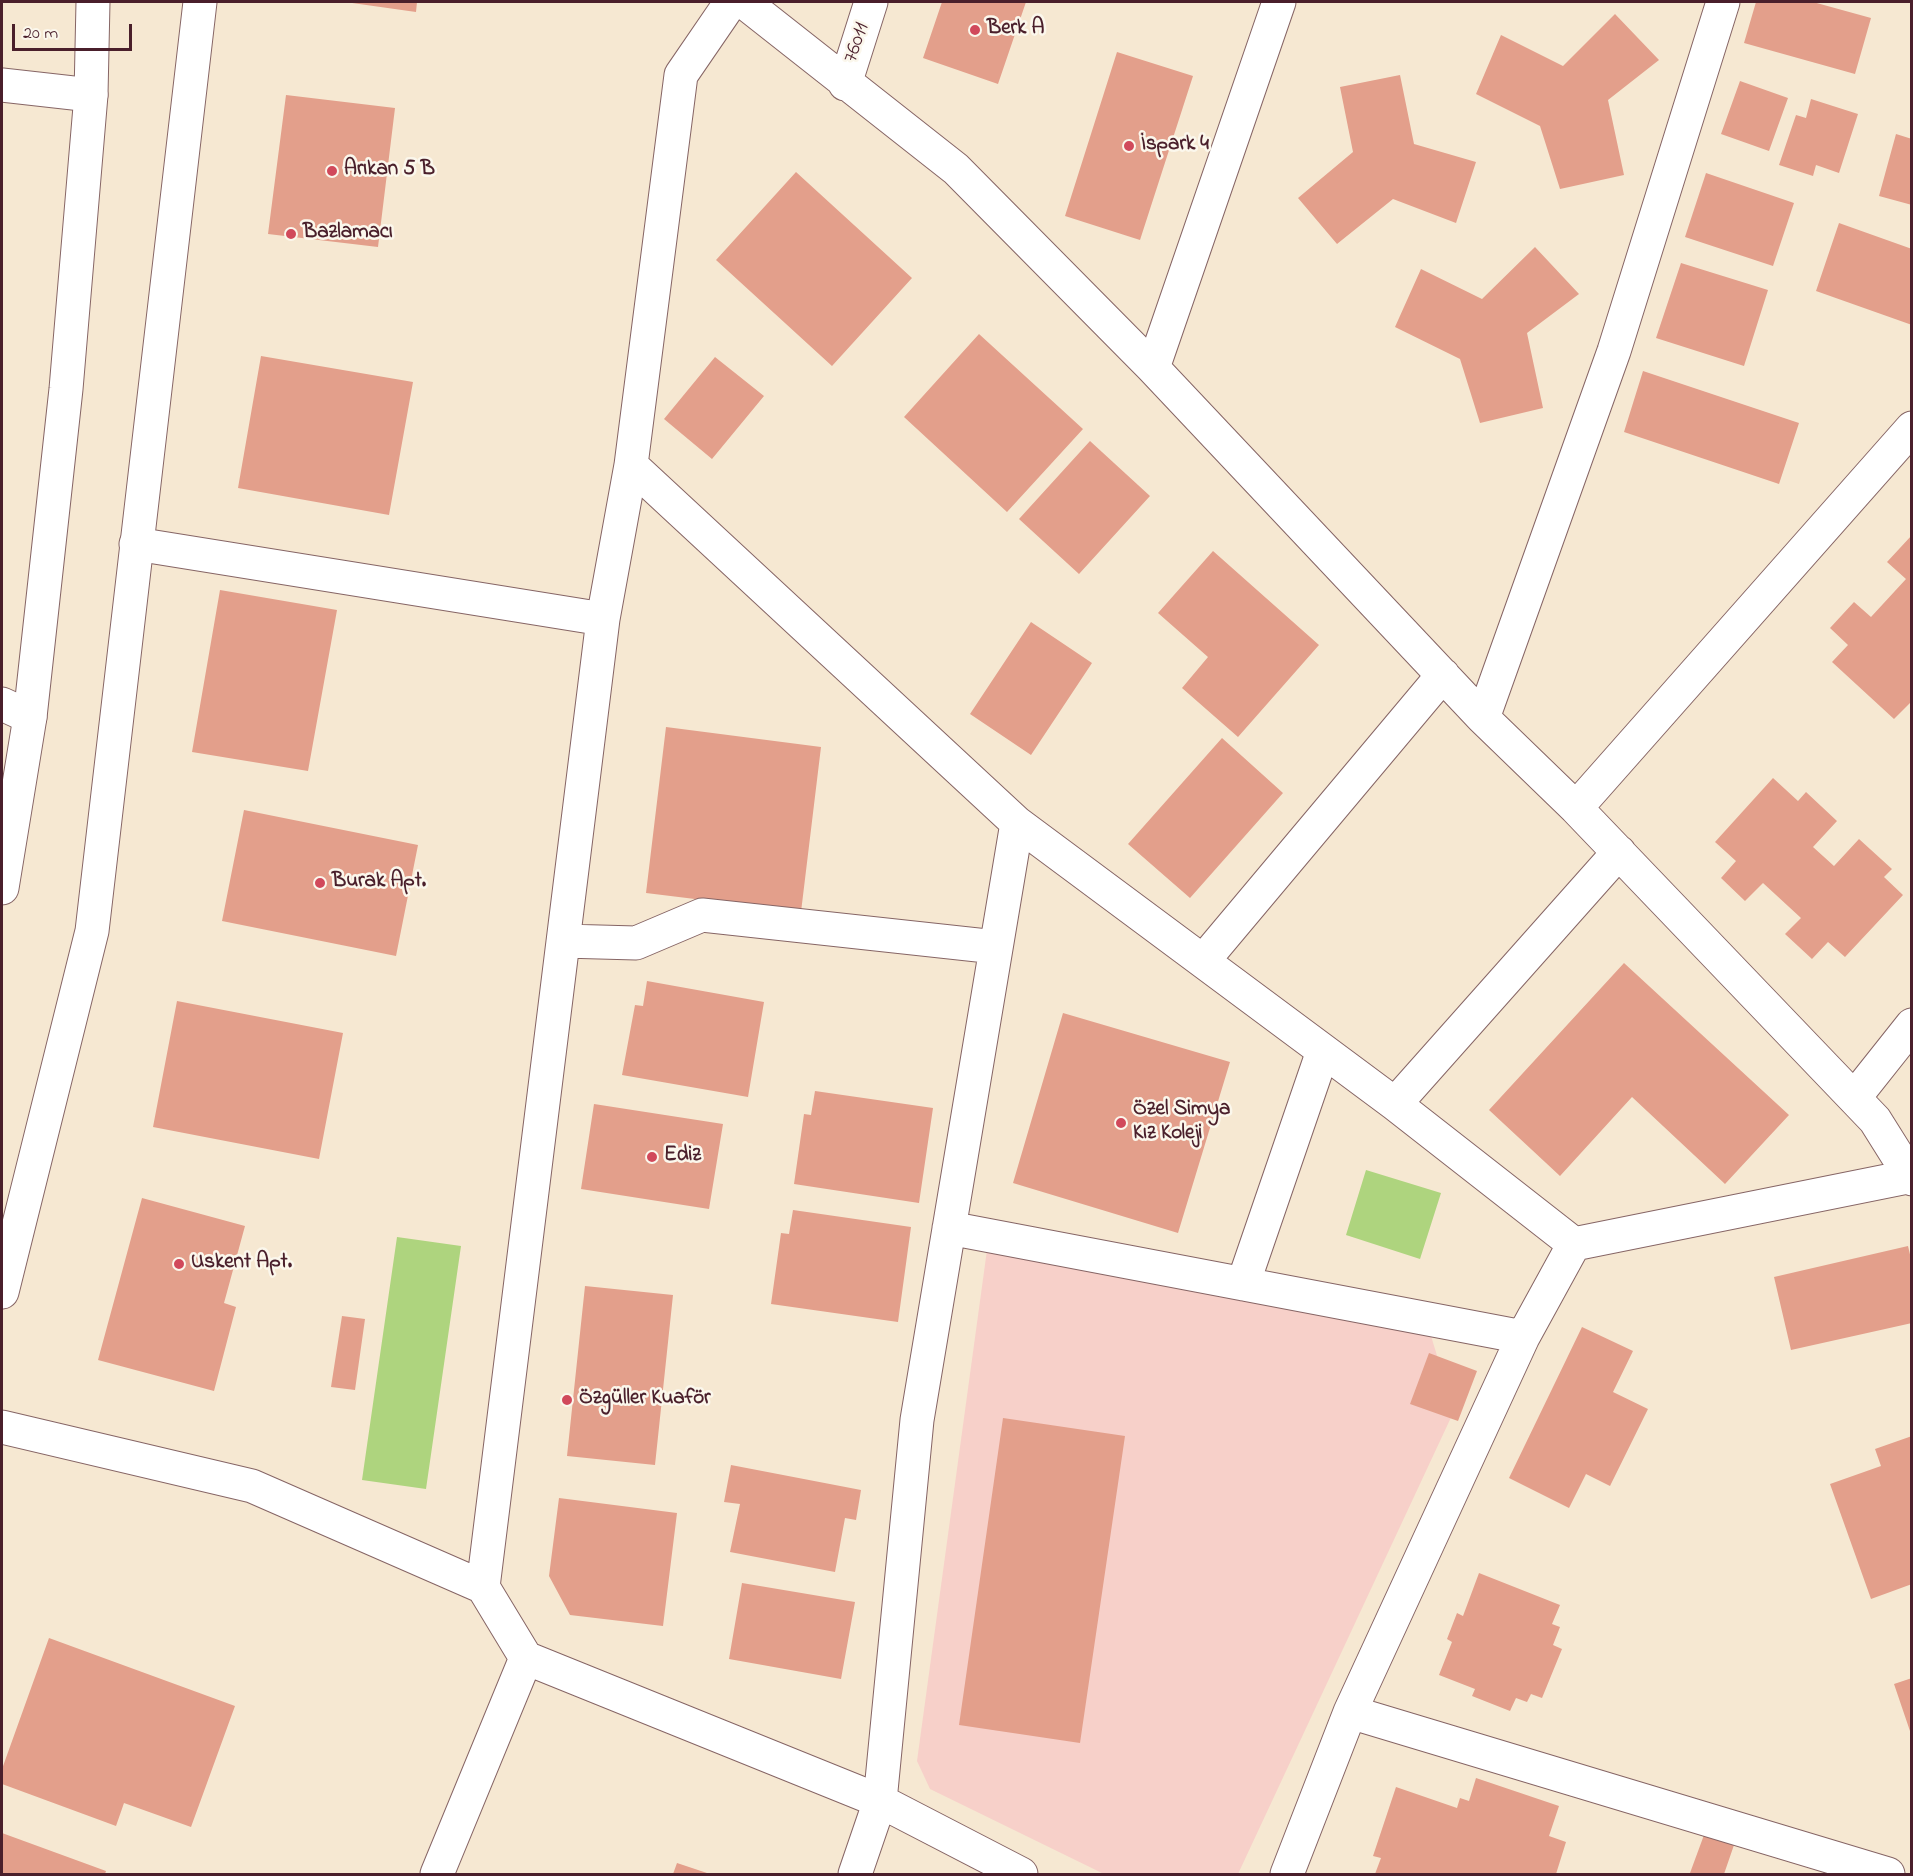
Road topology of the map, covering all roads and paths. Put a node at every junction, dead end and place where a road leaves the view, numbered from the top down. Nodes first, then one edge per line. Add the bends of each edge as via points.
1 (93, 2) edge
2 (200, 2) edge
3 (731, 2) edge
4 (744, 2) edge
5 (871, 2) edge
6 (1279, 2) edge
7 (1723, 2) edge
8 (845, 84) junction
9 (2, 85) edge
10 (91, 95) junction
11 (1153, 368) junction
12 (1911, 428) edge
13 (631, 465) junction
14 (136, 544) junction
15 (603, 619) junction
16 (1443, 675) junction
17 (16, 710) edge
18 (1484, 718) junction
19 (1576, 808) junction
20 (1017, 823) junction
21 (1619, 852) junction
22 (2, 888) edge
23 (563, 941) junction
24 (996, 947) junction
25 (1203, 961) junction
26 (1911, 1025) edge
27 (1323, 1051) junction
28 (1854, 1098) junction
29 (1395, 1104) junction
30 (1911, 1177) edge
31 (949, 1228) junction
32 (1574, 1244) junction
33 (1243, 1284) junction
34 (2, 1292) edge
35 (1523, 1337) junction
36 (2, 1427) edge
37 (483, 1587) junction
38 (526, 1658) junction
39 (1350, 1712) junction
40 (880, 1801) junction
41 (437, 1875) edge
42 (855, 1875) edge
43 (1021, 1875) edge
44 (1287, 1875) edge
45 (1888, 1875) edge

1 - 10 street
2 - 14 street
3 - 13 street via 681,75
4 - 8 street
5 - 8 street, 76011
6 - 11 street
7 - 18 street via 1614,351
8 - 11 street via 956,170
9 - 10 street
10 - 17 street via 66,389
11 - 16 street
12 - 19 street
13 - 15 street
13 - 20 street
14 - 15 street
14 - 34 street via 93,931
15 - 23 street
16 - 18 street
16 - 25 street
17 - 22 street
18 - 19 street
19 - 21 street
20 - 24 street
20 - 25 street
21 - 28 street
21 - 29 street
23 - 24 street via 636,943 702,915
23 - 37 street
24 - 31 street
25 - 27 street
26 - 28 street
27 - 29 street
27 - 33 street
28 - 30 street via 1875,1120
29 - 32 street
30 - 32 street
31 - 33 street
31 - 40 street via 917,1420
32 - 35 street
33 - 35 street
35 - 39 street
36 - 37 street via 252,1486
37 - 38 street
38 - 40 street
38 - 41 street
39 - 44 street
39 - 45 street
40 - 42 street
40 - 43 street

